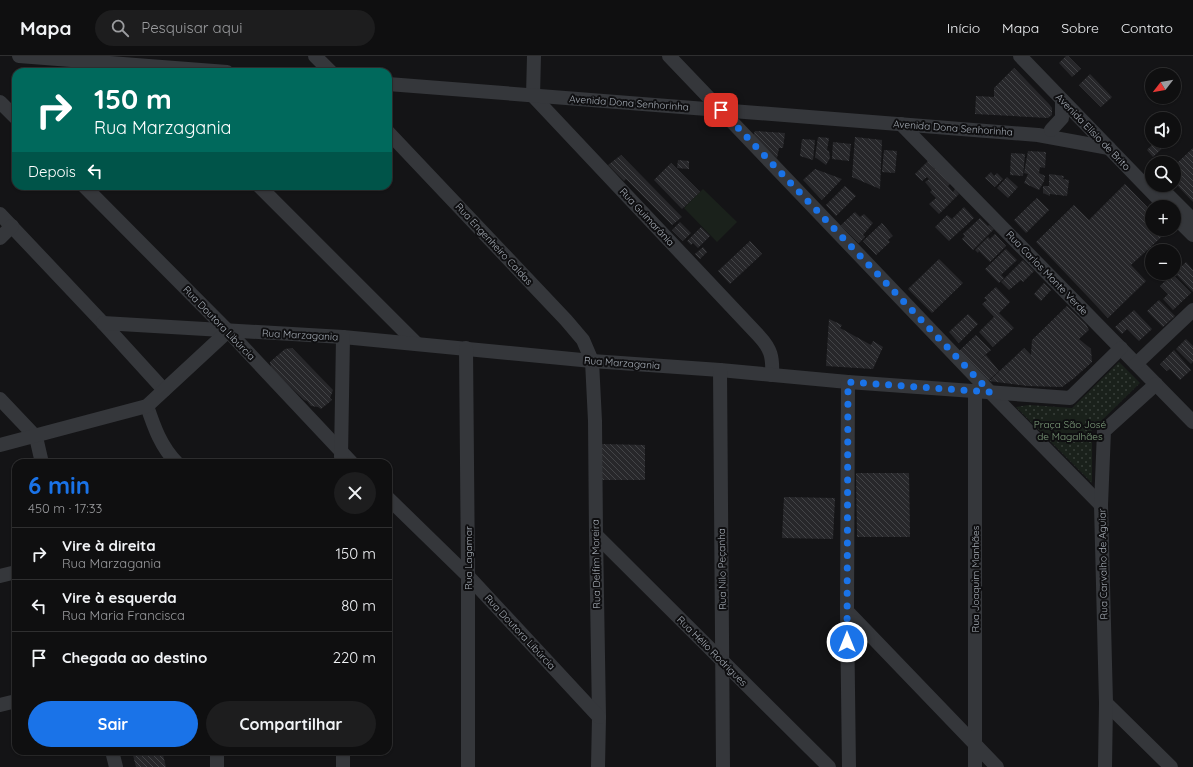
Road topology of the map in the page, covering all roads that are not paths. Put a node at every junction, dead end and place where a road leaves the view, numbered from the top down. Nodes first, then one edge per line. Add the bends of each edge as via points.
1 (19, 56) edge
2 (315, 56) edge
3 (534, 56) edge
4 (669, 56) edge
5 (1020, 56) edge
6 (1032, 56) edge
7 (133, 68) edge
8 (327, 68) edge
9 (392, 84) edge
10 (533, 96) junction
11 (1062, 100) junction
12 (0, 102) edge
13 (721, 110) junction
14 (12, 114) edge
15 (901, 124) junction
16 (1045, 132) junction
17 (1101, 134) junction
18 (392, 136) edge
19 (1109, 148) junction
20 (1145, 173) edge
21 (88, 190) edge
22 (264, 190) edge
23 (1165, 192) edge
24 (1159, 200) edge
25 (0, 214) edge
26 (1193, 220) edge
27 (1181, 223) edge
28 (12, 226) junction
29 (1193, 235) edge
30 (0, 238) edge
31 (1193, 310) edge
32 (104, 323) junction
33 (228, 331) junction
34 (343, 337) junction
35 (417, 344) junction
36 (466, 348) junction
37 (1121, 348) junction
38 (592, 361) junction
39 (1136, 364) junction
40 (720, 370) junction
41 (772, 375) junction
42 (848, 382) junction
43 (1156, 384) junction
44 (164, 390) junction
45 (975, 391) junction
46 (990, 392) junction
47 (0, 399) edge
48 (147, 406) junction
49 (1193, 422) edge
50 (36, 437) junction
51 (0, 445) edge
52 (341, 458) edge
53 (41, 459) edge
54 (174, 459) edge
55 (392, 502) edge
56 (1101, 505) junction
57 (596, 535) junction
58 (12, 573) edge
59 (0, 576) edge
60 (468, 576) junction
61 (847, 611) junction
62 (723, 661) junction
63 (12, 702) edge
64 (1106, 703) junction
65 (0, 705) edge
66 (599, 717) junction
67 (975, 745) junction
68 (113, 755) edge
69 (217, 755) edge
70 (343, 755) edge
71 (116, 767) edge
72 (217, 767) edge
73 (343, 767) edge
74 (468, 767) edge
75 (598, 767) edge
76 (724, 767) edge
77 (829, 767) edge
78 (849, 767) edge
79 (975, 767) edge
80 (997, 767) edge
81 (1105, 767) edge
82 (1171, 767) edge

1 - 7 street
2 - 8 street
3 - 10 street
4 - 13 street
5 - 11 street, Avenida Elísio de Brito
6 - 17 street, Avenida Elísio de Brito
9 - 10 street, Avenida Dona Senhorinha
10 - 13 street, Avenida Dona Senhorinha
10 - 41 street, Rua Guimarânia via 759,336 771,352
11 - 16 street via 1062,118
11 - 17 street, Avenida Elísio de Brito
12 - 14 street
13 - 15 street, Avenida Dona Senhorinha
13 - 46 street
15 - 16 street, Avenida Dona Senhorinha
15 - 37 street, Rua Carlos Monte Verde
16 - 17 street, Avenida Dona Senhorinha
16 - 19 street, Avenida Dona Senhorinha
17 - 19 street, Avenida Elísio de Brito
17 - 20 street, Avenida Elísio de Brito
18 - 38 street, Rua Engenheiro Caldas via 566,320 583,340
19 - 24 street, Avenida Elísio de Brito
21 - 33 street, Rua Doutora Libúrcia
22 - 35 street
23 - 26 street
25 - 28 street
27 - 29 street
28 - 30 street
28 - 32 street
31 - 39 street
32 - 33 street, Rua Marzagania
32 - 44 street
33 - 34 street, Rua Marzagania
33 - 44 street
33 - 52 street, Rua Doutora Libúrcia
34 - 35 street, Rua Marzagania
34 - 52 street
35 - 36 street, Rua Marzagania
36 - 38 street, Rua Marzagania
36 - 60 street, Rua Lagamar
37 - 39 street, Rua Carlos Monte Verde
37 - 46 street, Rua Marzagania via 1070,398
38 - 40 street, Rua Marzagania
38 - 57 street, Rua Delfim Moreira
39 - 43 street, Rua Carlos Monte Verde
40 - 41 street, Rua Marzagania
40 - 62 street, Rua Nilo Peçanha
41 - 42 street, Rua Marzagania
42 - 45 street, Rua Marzagania
42 - 61 street
43 - 49 street, Rua Carlos Monte Verde
43 - 56 street, Rua Carvalho de Aguiar via 1104,431
44 - 48 street
45 - 46 street, Rua Marzagania
45 - 67 street, Rua Joaquim Manhães
46 - 56 street
47 - 50 street
48 - 50 street
48 - 54 street via 159,437
50 - 51 street
50 - 53 street
55 - 60 street, Rua Doutora Libúrcia
56 - 64 street, Rua Carvalho de Aguiar
57 - 62 street, Rua Hélio Rodrigues
57 - 66 street, Rua Delfim Moreira
58 - 59 street
60 - 66 street, Rua Doutora Libúrcia
60 - 74 street, Rua Lagamar
61 - 67 street
61 - 78 street
62 - 76 street, Rua Nilo Peçanha
62 - 77 street, Rua Hélio Rodrigues
63 - 65 street
64 - 81 street, Rua Carvalho de Aguiar
64 - 82 street
66 - 75 street, Rua Delfim Moreira
67 - 79 street, Rua Joaquim Manhães
67 - 80 street
68 - 71 street
69 - 72 street
70 - 73 street

